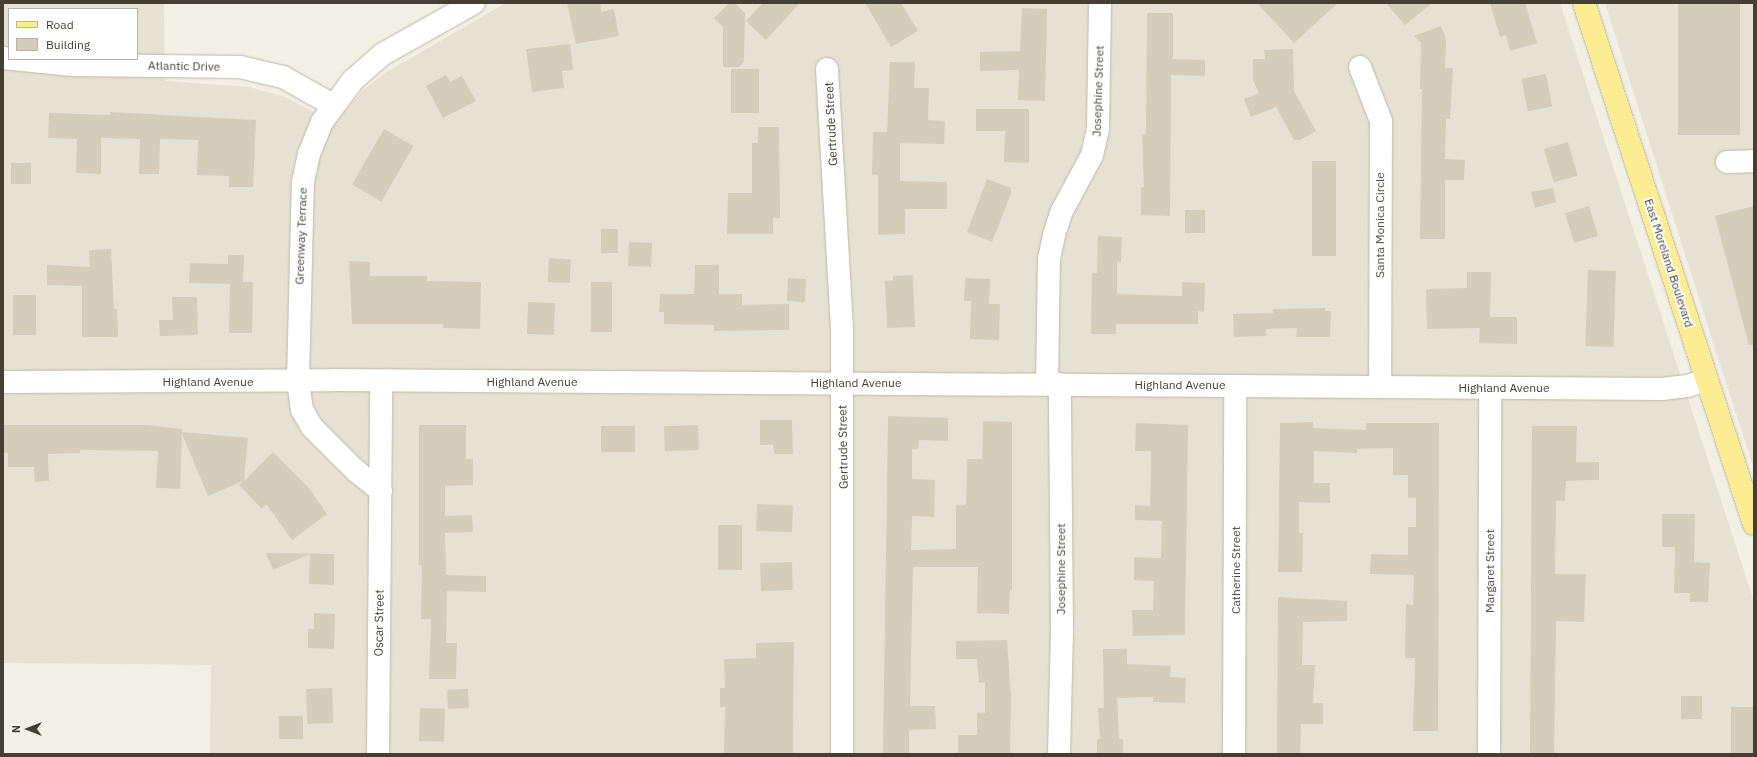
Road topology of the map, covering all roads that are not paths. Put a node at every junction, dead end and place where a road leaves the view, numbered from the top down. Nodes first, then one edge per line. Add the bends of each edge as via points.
1 (474, 3) edge
2 (1100, 3) edge
3 (1584, 3) edge
4 (23, 60) edge
5 (1360, 67) dead end
6 (828, 69) dead end
7 (333, 105) junction
8 (1754, 161) edge
9 (1727, 162) dead end
10 (1707, 379) junction
11 (298, 381) junction
12 (381, 381) junction
13 (3, 382) edge
14 (843, 383) junction
15 (1054, 384) junction
16 (1235, 386) junction
17 (1380, 387) junction
18 (1490, 388) junction
19 (381, 491) junction
20 (1754, 523) edge
21 (378, 754) edge
22 (842, 754) edge
23 (1059, 754) edge
24 (1234, 754) edge
25 (1489, 754) edge

1 - 7 street, Greenway Terrace via 383,54 353,80
2 - 15 street, Josephine Street via 1098,129 1092,155 1062,211 1049,259
3 - 10 main road, East Moreland Boulevard
4 - 7 street, Atlantic Drive via 72,65 240,67 283,77
5 - 17 street, Santa Monica Circle via 1381,121
6 - 14 street, Gertrude Street
7 - 11 street, Greenway Terrace via 309,154 303,182
8 - 9 street
10 - 18 street, Highland Avenue via 1688,386 1662,389
10 - 20 main road, East Moreland Boulevard
11 - 12 street, Highland Avenue
11 - 13 street, Highland Avenue
11 - 19 street via 302,410 312,427 356,471
12 - 14 street, Highland Avenue
12 - 19 street, Oscar Street
14 - 15 street, Highland Avenue
14 - 22 street, Gertrude Street
15 - 16 street, Highland Avenue
15 - 23 street, Josephine Street via 1062,632
16 - 17 street, Highland Avenue
16 - 24 street, Catherine Street
17 - 18 street, Highland Avenue
18 - 25 street, Margaret Street
19 - 21 street, Oscar Street

